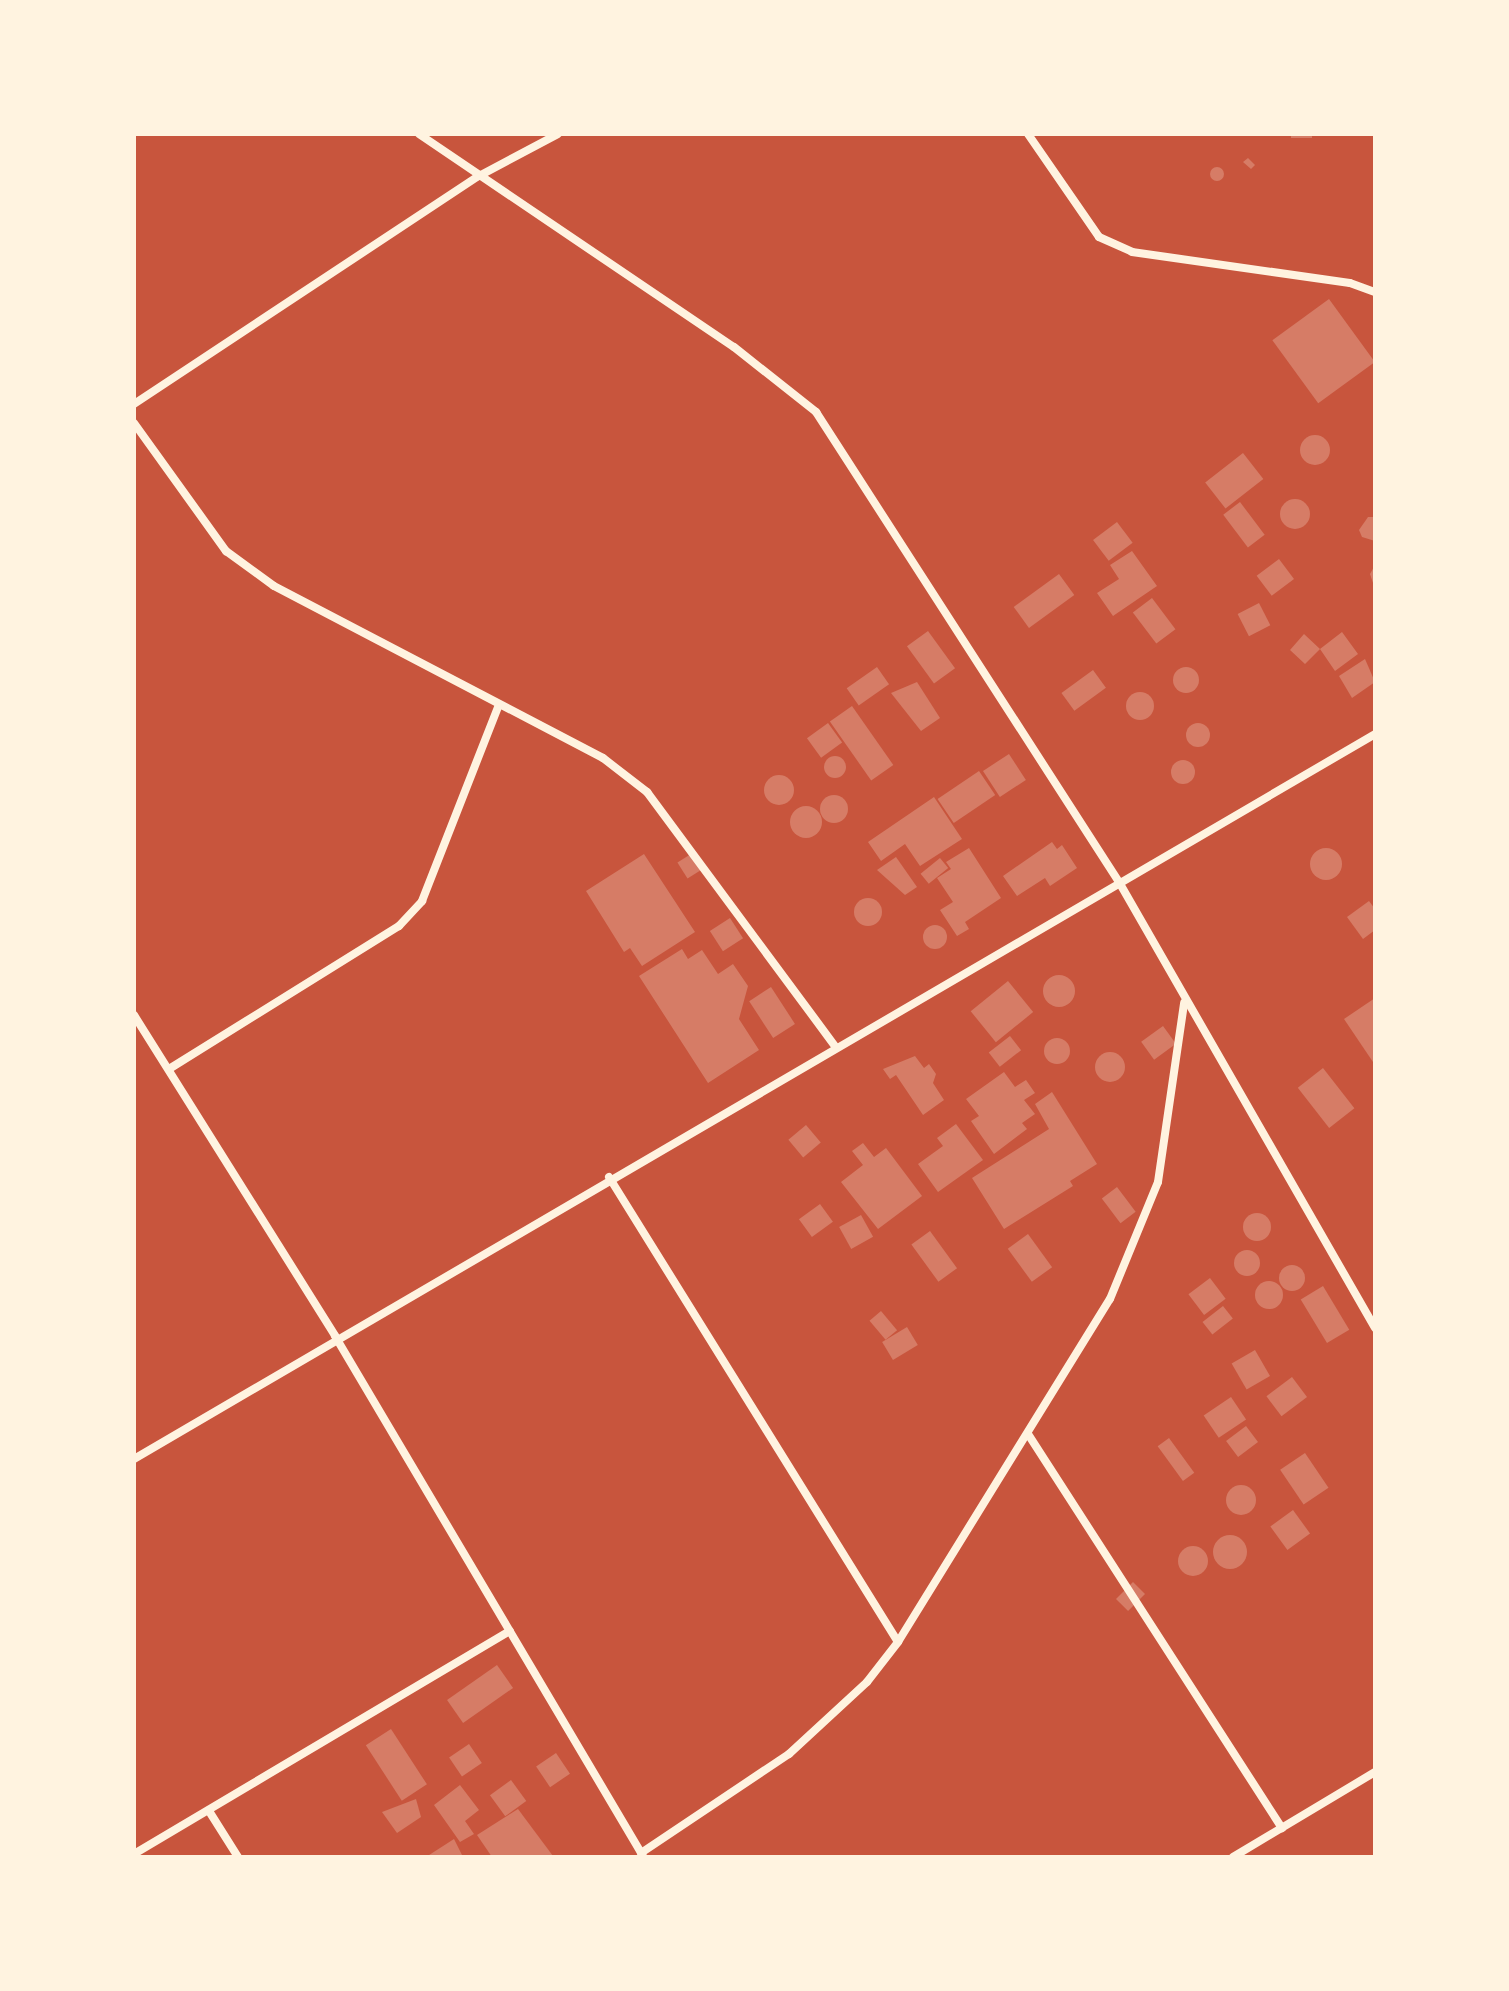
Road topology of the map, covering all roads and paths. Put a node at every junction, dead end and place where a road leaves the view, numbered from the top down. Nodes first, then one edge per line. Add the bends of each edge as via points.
1 (419, 134) edge
2 (558, 134) edge
3 (1028, 134) edge
4 (479, 176) junction
5 (1375, 292) edge
6 (134, 404) edge
7 (134, 423) edge
8 (498, 707) junction
9 (1375, 734) edge
10 (1119, 882) junction
11 (1184, 1002) junction
12 (134, 1015) edge
13 (835, 1046) junction
14 (169, 1069) junction
15 (609, 1177) junction
16 (1375, 1328) edge
17 (335, 1336) junction
18 (1028, 1434) junction
19 (134, 1459) edge
20 (510, 1631) junction
21 (898, 1642) junction
22 (1375, 1772) edge
23 (209, 1811) junction
24 (1282, 1828) junction
25 (134, 1854) edge
26 (642, 1855) edge
27 (238, 1857) edge
28 (1233, 1857) edge

1 - 4 street
2 - 4 street
3 - 5 street via 1099,237 1132,252 1350,283
4 - 6 street
4 - 10 street via 734,347 816,412
7 - 8 street via 226,551 274,586
8 - 13 street via 603,758 647,792
8 - 14 street via 422,901 399,926
9 - 10 street
10 - 11 street
10 - 13 street
11 - 16 street
11 - 18 street via 1158,1182 1110,1299
12 - 14 street
13 - 15 street
14 - 17 street
15 - 17 street
15 - 21 street
17 - 19 street
17 - 20 street
18 - 21 street
18 - 24 street
20 - 23 street
20 - 26 street
21 - 26 street via 867,1682 789,1754
22 - 24 street
23 - 25 street
23 - 27 street
24 - 28 street

